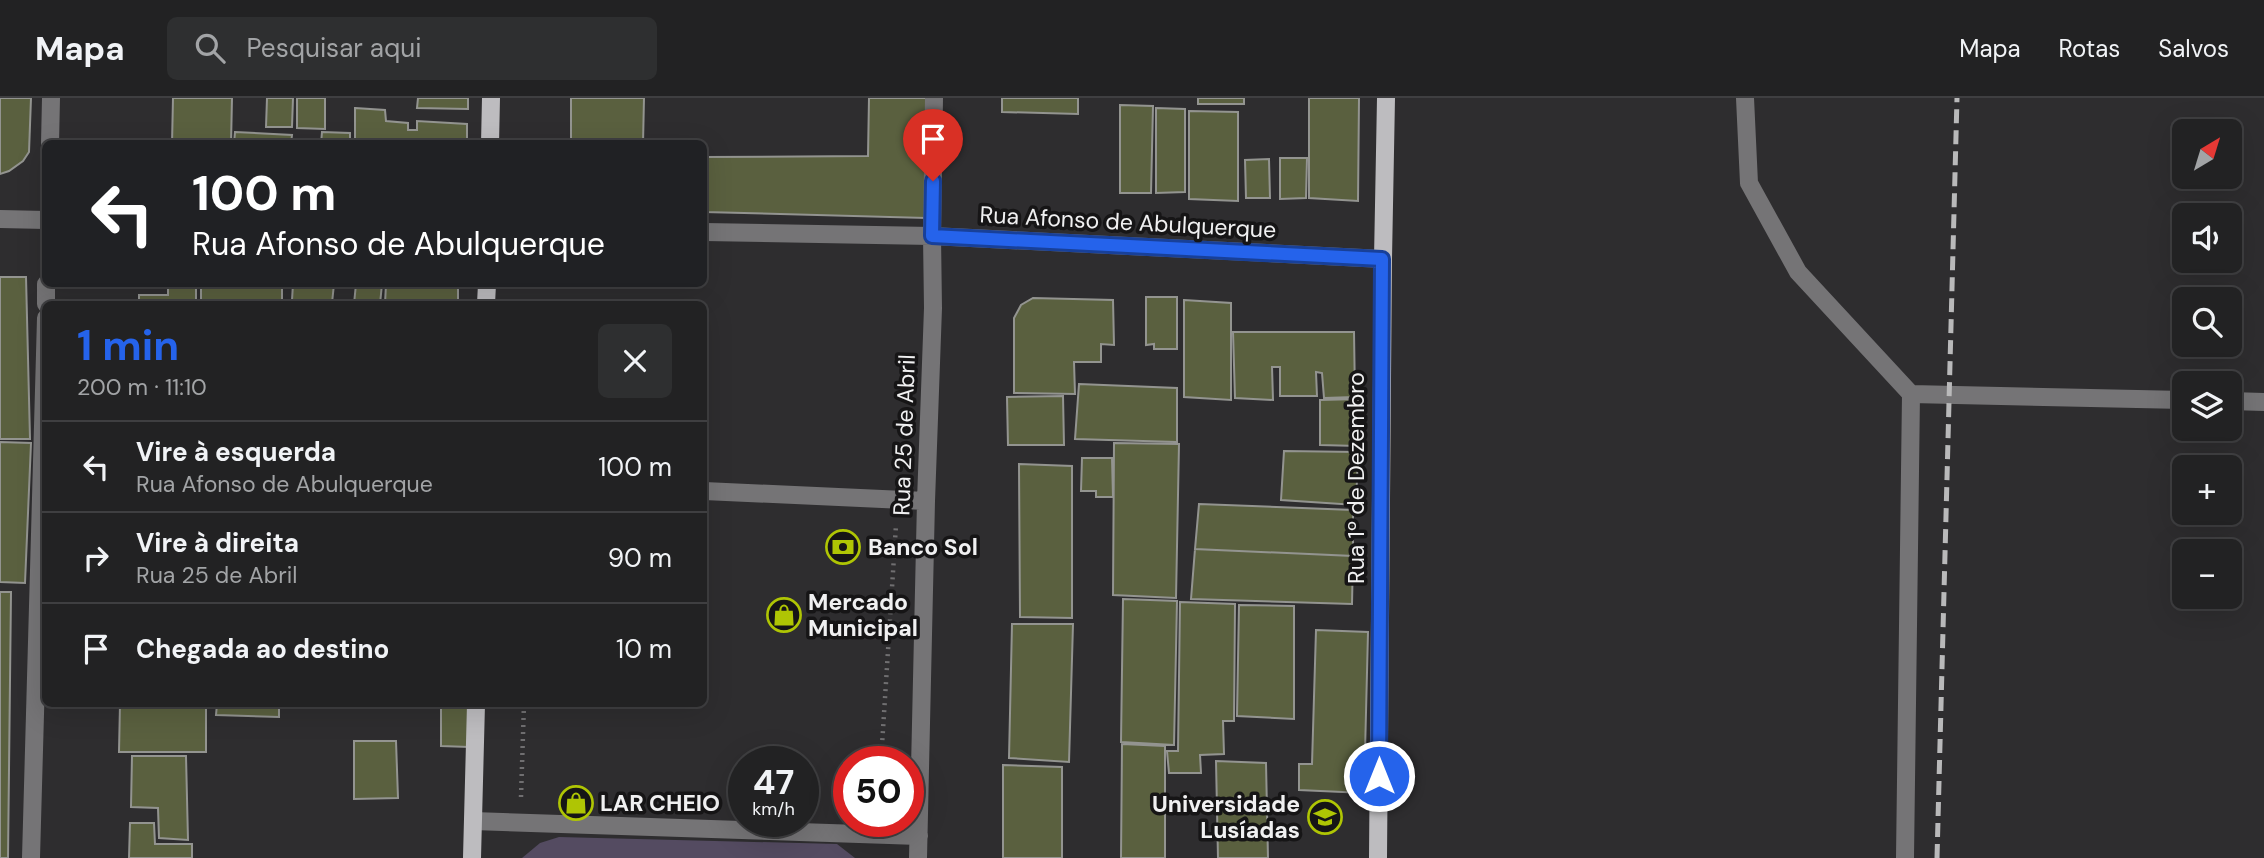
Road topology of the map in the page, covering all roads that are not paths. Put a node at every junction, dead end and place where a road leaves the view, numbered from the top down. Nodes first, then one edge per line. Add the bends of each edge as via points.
1 (51, 98) edge
2 (491, 98) edge
3 (934, 98) edge
4 (1386, 98) edge
5 (1745, 98) edge
6 (50, 140) edge
7 (490, 140) edge
8 (0, 219) edge
9 (42, 220) edge
10 (707, 232) edge
11 (932, 236) junction
12 (1382, 259) junction
13 (1911, 394) junction
14 (2172, 400) edge
15 (2242, 401) edge
16 (2264, 402) edge
17 (42, 453) edge
18 (707, 491) edge
19 (926, 501) junction
20 (476, 707) edge
21 (921, 746) edge
22 (473, 821) junction
23 (833, 833) edge
24 (919, 837) edge
25 (30, 858) edge
26 (472, 858) edge
27 (918, 858) edge
28 (1378, 858) edge
29 (1905, 858) edge

1 - 6 street
2 - 7 main road
3 - 11 street, Rua 25 de Abril
4 - 12 main road, Rua 1º de Dezembro
5 - 13 street via 1749,183 1785,250 1798,272
8 - 9 street
10 - 11 street, Rua Afonso de Abulquerque
11 - 12 street, Rua Afonso de Abulquerque
11 - 19 street, Rua 25 de Abril
12 - 28 main road, Rua 1º de Dezembro
13 - 14 street
13 - 29 street
15 - 16 street
17 - 25 street
18 - 19 street
19 - 21 street, Rua 25 de Abril
20 - 22 main road
22 - 23 street
22 - 26 main road
24 - 27 street, Rua 25 de Abril

